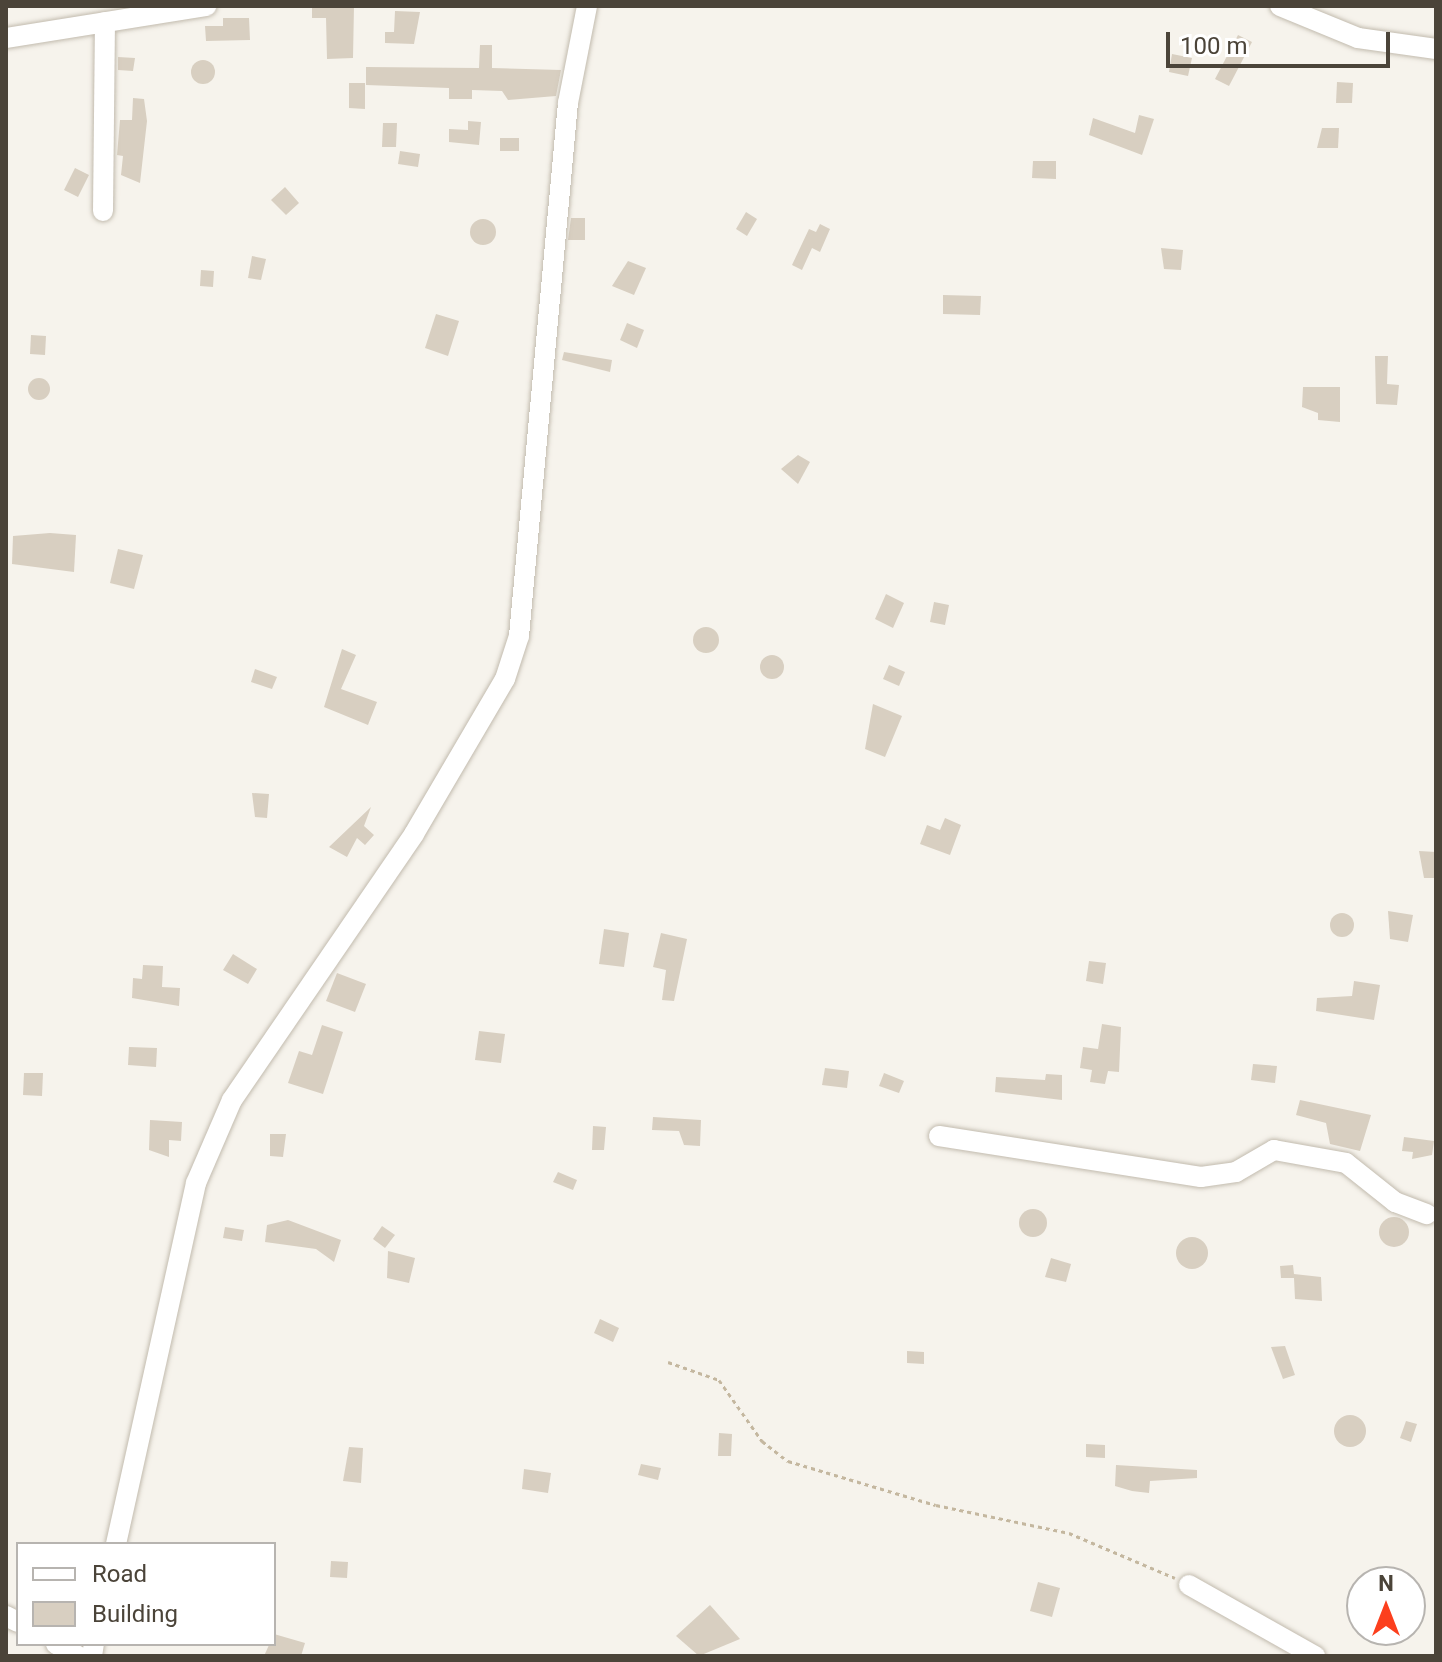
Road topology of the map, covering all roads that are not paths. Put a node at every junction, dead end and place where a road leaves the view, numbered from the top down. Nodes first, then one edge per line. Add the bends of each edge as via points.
1 (206, 6) edge
2 (587, 6) edge
3 (1280, 6) edge
4 (105, 22) junction
5 (6, 38) edge
6 (1436, 49) edge
7 (103, 211) dead end
8 (939, 1136) dead end
9 (1427, 1214) dead end
10 (116, 1542) edge
11 (1189, 1585) road end
12 (60, 1646) edge
13 (78, 1656) edge
14 (1315, 1656) edge

1 - 4 street
2 - 10 street via 568,103 519,636 505,679 414,834 232,1100 196,1183
3 - 6 street via 1358,38
4 - 5 street
4 - 7 street
8 - 9 street via 1201,1177 1236,1172 1274,1150 1346,1163 1395,1202
11 - 14 street
12 - 13 street

